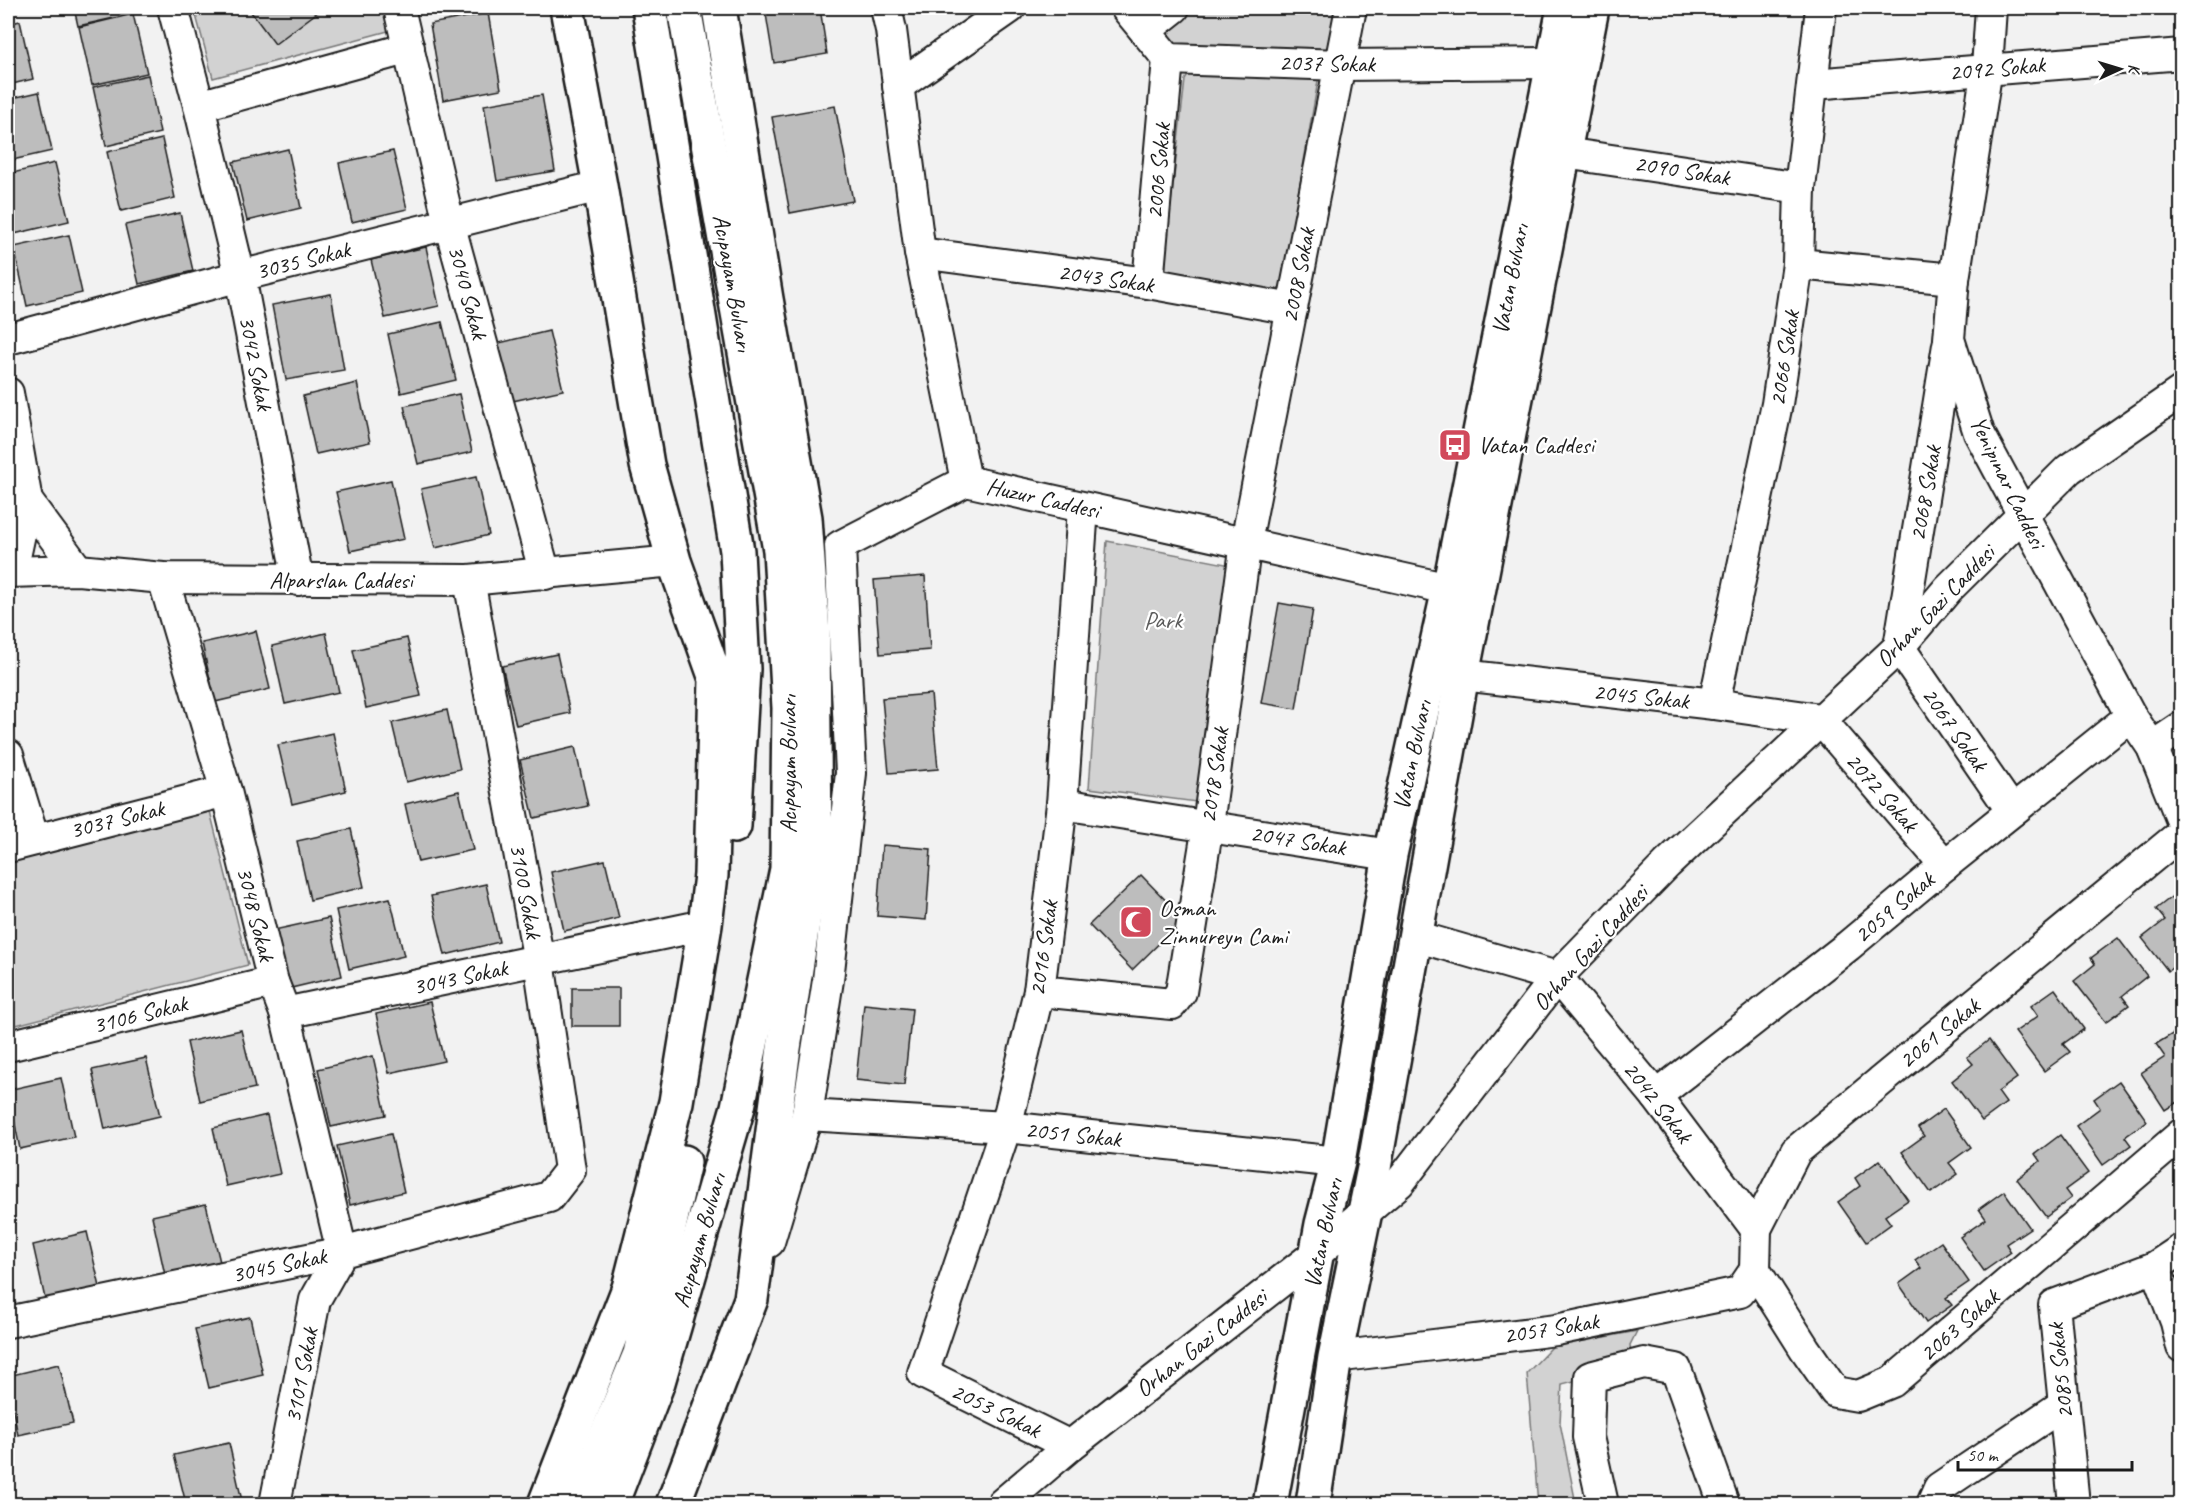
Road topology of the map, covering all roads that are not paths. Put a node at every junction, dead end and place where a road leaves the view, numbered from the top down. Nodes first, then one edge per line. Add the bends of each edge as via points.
1 (173, 8) edge
2 (399, 8) edge
3 (567, 8) edge
4 (649, 8) edge
5 (684, 8) edge
6 (719, 8) edge
7 (1010, 8) edge
8 (1126, 8) edge
9 (1174, 8) edge
10 (1352, 8) edge
11 (1563, 8) edge
12 (1592, 8) edge
13 (1821, 8) edge
14 (1991, 8) edge
15 (895, 15) edge
16 (1145, 31) junction
17 (409, 48) junction
18 (2181, 54) edge
19 (1168, 59) junction
20 (1552, 63) junction
21 (1341, 65) junction
22 (1987, 68) junction
23 (1813, 84) junction
24 (898, 86) junction
25 (200, 106) junction
26 (1564, 153) junction
27 (600, 186) junction
28 (1800, 188) junction
29 (449, 223) junction
30 (920, 254) junction
31 (1798, 264) junction
32 (240, 276) junction
33 (1954, 279) junction
34 (1148, 284) junction
35 (1292, 309) junction
36 (8, 339) edge
37 (1949, 339) junction
38 (2181, 391) edge
39 (8, 393) edge
40 (966, 481) junction
41 (27, 501) junction
42 (1083, 508) junction
43 (2022, 515) junction
44 (1246, 542) junction
45 (674, 561) junction
46 (78, 570) junction
47 (10, 572) edge
48 (545, 574) junction
49 (163, 578) junction
50 (298, 580) junction
51 (469, 580) junction
52 (1449, 589) junction
53 (1899, 647) junction
54 (1462, 675) junction
55 (1714, 704) junction
56 (2131, 717) junction
57 (1820, 719) junction
58 (2181, 727) edge
59 (2152, 747) junction
60 (8, 755) edge
61 (2175, 786) edge
62 (226, 792) junction
63 (1062, 804) junction
64 (2012, 811) junction
65 (2181, 821) edge
66 (1208, 825) junction
67 (2181, 833) edge
68 (21, 844) edge
69 (1390, 855) junction
70 (1945, 865) junction
71 (705, 925) junction
72 (1415, 936) junction
73 (539, 961) junction
74 (1557, 977) junction
75 (273, 982) junction
76 (1039, 991) junction
77 (285, 1013) junction
78 (8, 1046) edge
79 (1656, 1096) junction
80 (807, 1115) junction
81 (1006, 1127) junction
82 (2181, 1134) edge
83 (1338, 1162) junction
84 (549, 1197) joint
85 (1365, 1212) junction
86 (1756, 1229) junction
87 (2181, 1250) edge
88 (342, 1252) junction
89 (1317, 1253) junction
90 (2155, 1267) junction
91 (1755, 1270) junction
92 (751, 1299) junction
93 (8, 1322) edge
94 (2181, 1347) edge
95 (1335, 1358) junction
96 (923, 1373) joint
97 (2064, 1404) junction
98 (1070, 1446) junction
99 (275, 1504) edge
100 (545, 1504) edge
101 (578, 1504) edge
102 (611, 1504) edge
103 (673, 1504) edge
104 (1002, 1504) edge
105 (1270, 1504) edge
106 (1313, 1504) edge
107 (1603, 1504) edge
108 (1724, 1504) edge
109 (1932, 1504) edge
110 (2074, 1504) edge

1 - 25 street, 3042 Sokak
2 - 17 street, 3040 Sokak
3 - 27 main road
4 - 101 main road, Acıpayam Bulvarı via 737,551 743,669 728,929 696,1111 640,1354
5 - 102 main road, Acıpayam Bulvarı via 780,550 789,708 787,869 738,1107 658,1382
6 - 92 main road via 805,519 813,634 815,843
7 - 24 street
8 - 16 street
9 - 16 street
10 - 21 street, 2008 Sokak
11 - 20 main road, Vatan Bulvarı
12 - 26 main road, Vatan Bulvarı
13 - 23 street, 2066 Sokak
14 - 22 street, Yenipınar Caddesi
15 - 24 street, Huzur Caddesi
16 - 19 street
17 - 25 street
17 - 29 street, 3040 Sokak
18 - 22 street, 2092 Sokak
19 - 21 street, 2037 Sokak
19 - 34 street, 2006 Sokak
20 - 21 street, 2037 Sokak
20 - 52 main road, Vatan Bulvarı
21 - 35 street, 2008 Sokak
22 - 23 street, 2092 Sokak
22 - 33 street, Yenipınar Caddesi
23 - 28 street, 2066 Sokak
24 - 30 street, Huzur Caddesi
25 - 32 street, 3042 Sokak
26 - 28 street, 2090 Sokak
26 - 54 main road, Vatan Bulvarı
27 - 29 street, 3035 Sokak
27 - 45 main road via 647,465
28 - 31 street, 2066 Sokak
29 - 32 street, 3035 Sokak
29 - 48 street, 3040 Sokak
30 - 34 street, 2043 Sokak
30 - 40 street, Huzur Caddesi
31 - 33 street
31 - 55 street, 2066 Sokak via 1777,404
32 - 36 street, 3035 Sokak
32 - 50 street, 3042 Sokak
33 - 37 street, Yenipınar Caddesi
34 - 35 street, 2043 Sokak
35 - 44 street, 2008 Sokak
37 - 43 street, Yenipınar Caddesi via 1979,433
37 - 53 street, 2068 Sokak
38 - 43 street, Orhan Gazi Caddesi via 2068,469
39 - 41 street
40 - 42 street, Huzur Caddesi
40 - 80 street via 840,546 851,773 828,980
41 - 46 street
41 - 47 street
42 - 44 street, Huzur Caddesi
42 - 63 street, 2016 Sokak
43 - 53 street, Orhan Gazi Caddesi via 1948,589
43 - 56 street, Yenipınar Caddesi
44 - 52 street, Huzur Caddesi
44 - 66 street, 2018 Sokak
45 - 48 street, Alparslan Caddesi
45 - 71 main road via 716,679 711,875
46 - 47 street, Alparslan Caddesi
46 - 49 street, Alparslan Caddesi
48 - 51 street, Alparslan Caddesi
49 - 50 street, Alparslan Caddesi
49 - 62 street, 3048 Sokak
50 - 51 street, Alparslan Caddesi
51 - 73 street, 3100 Sokak
52 - 69 main road, Vatan Bulvarı
53 - 57 street, Orhan Gazi Caddesi
53 - 64 street, 2067 Sokak
54 - 55 street, 2045 Sokak
54 - 72 main road, Vatan Bulvarı
55 - 57 street, 2045 Sokak
56 - 59 street, Yenipınar Caddesi
56 - 64 street, 2059 Sokak
57 - 70 street, 2072 Sokak
57 - 74 street, Orhan Gazi Caddesi via 1667,864
58 - 59 street
59 - 61 street, Yenipınar Caddesi
60 - 68 street
61 - 65 street, Yenipınar Caddesi
62 - 68 street, 3037 Sokak
62 - 75 street, 3048 Sokak
63 - 66 street, 2047 Sokak
63 - 76 street, 2016 Sokak
64 - 70 street, 2059 Sokak
66 - 69 street, 2047 Sokak
66 - 76 street, 2018 Sokak via 1180,992 1172,1004
67 - 86 street, 2061 Sokak via 1796,1151
69 - 83 main road, Vatan Bulvarı
70 - 79 street, 2059 Sokak
71 - 73 street, 3043 Sokak
71 - 100 main road via 676,1102 629,1288
72 - 74 street
72 - 85 main road, Vatan Bulvarı
73 - 77 street, 3043 Sokak
73 - 84 street, 3100 Sokak via 570,1170
74 - 79 street, 2042 Sokak
74 - 85 street, Orhan Gazi Caddesi via 1400,1182
75 - 77 street, 3048 Sokak
75 - 78 street, 3106 Sokak
76 - 81 street, 2016 Sokak
77 - 88 street, 3048 Sokak
79 - 86 street, 2042 Sokak
80 - 81 street, 2051 Sokak
80 - 92 street
81 - 83 street, 2051 Sokak
81 - 96 street, 2016 Sokak
82 - 91 street, 2063 Sokak via 1892,1382 1858,1396 1835,1392
83 - 89 main road, Vatan Bulvarı
84 - 88 street, 3045 Sokak
85 - 89 street, Orhan Gazi Caddesi
85 - 95 main road, Vatan Bulvarı
86 - 91 street, 2061 Sokak
87 - 90 street, 2085 Sokak
88 - 93 street, 3045 Sokak
88 - 99 street, 3101 Sokak via 315,1300
89 - 98 street, Orhan Gazi Caddesi
89 - 105 main road, Vatan Bulvarı
90 - 94 street
90 - 97 street, 2085 Sokak via 2054,1305
91 - 95 street, 2057 Sokak via 1740,1292 1717,1297 1556,1329
92 - 103 main road
95 - 106 main road, Vatan Bulvarı
96 - 98 street, 2053 Sokak
97 - 109 street via 1939,1488
97 - 110 street, 2085 Sokak
98 - 104 street, Orhan Gazi Caddesi
107 - 108 street via 1588,1437 1590,1377 1644,1363 1676,1369

